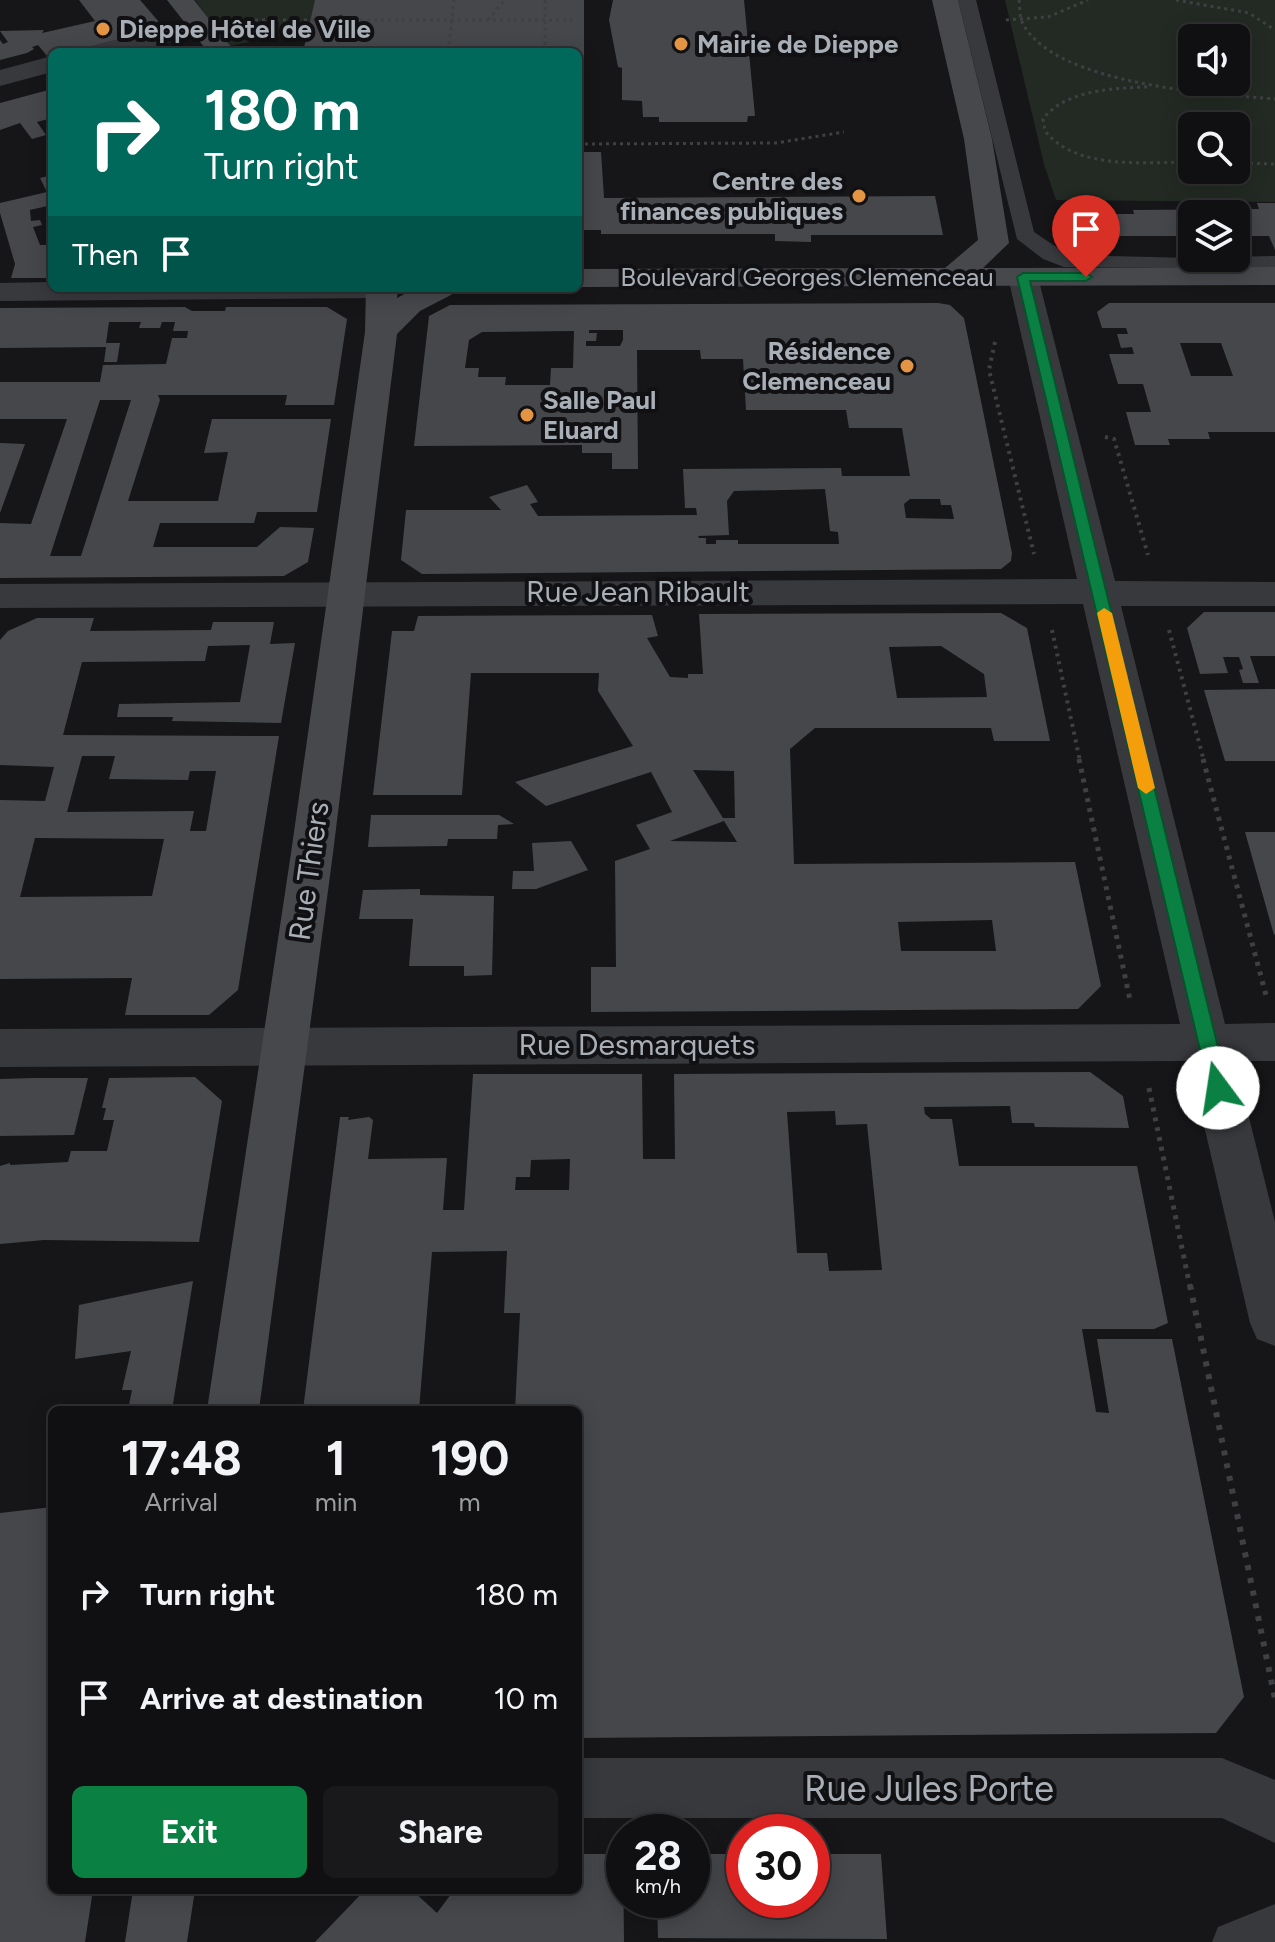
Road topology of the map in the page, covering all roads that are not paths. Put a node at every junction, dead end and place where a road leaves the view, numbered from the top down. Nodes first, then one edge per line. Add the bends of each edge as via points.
1 (960, 4) edge
2 (193, 15) edge
3 (110, 48) edge
4 (219, 48) edge
5 (48, 65) edge
6 (0, 78) edge
7 (1275, 262) edge
8 (1275, 276) edge
9 (952, 277) junction
10 (1023, 277) junction
11 (582, 278) edge
12 (48, 291) edge
13 (0, 292) edge
14 (382, 292) edge
15 (432, 292) edge
16 (381, 332) junction
17 (1099, 593) junction
18 (346, 594) junction
19 (1275, 594) edge
20 (0, 596) edge
21 (1271, 1021) edge
22 (1207, 1042) junction
23 (285, 1047) junction
24 (0, 1048) edge
25 (1275, 1323) edge
26 (234, 1406) edge
27 (582, 1788) edge
28 (1275, 1813) edge
29 (163, 1894) edge
30 (1275, 1925) edge
31 (156, 1942) edge
32 (1233, 1942) edge

1 - 7 lane via 1024,235 1032,244 1064,261 1089,263
1 - 9 main road via 994,243
2 - 3 street
2 - 4 main road
5 - 6 street
8 - 10 main road, Boulevard Georges Clemenceau
9 - 10 main road, Boulevard Georges Clemenceau
9 - 11 main road, Boulevard Georges Clemenceau
10 - 17 street
12 - 13 street
14 - 16 main road, Rue Thiers
15 - 16 main road via 409,304
16 - 18 main road, Rue Thiers
17 - 18 street, Rue Jean Ribault
17 - 19 street, Rue Jean Ribault
17 - 22 street
18 - 20 street, Rue Jean Ribault
18 - 23 main road, Rue Thiers
21 - 22 street, Rue Desmarquets
22 - 23 street, Rue Desmarquets
22 - 25 street
23 - 24 street, Rue Desmarquets
23 - 26 main road, Rue Thiers
27 - 28 street, Rue Jules Porte via 1222,1788
29 - 31 main road
30 - 32 lane

